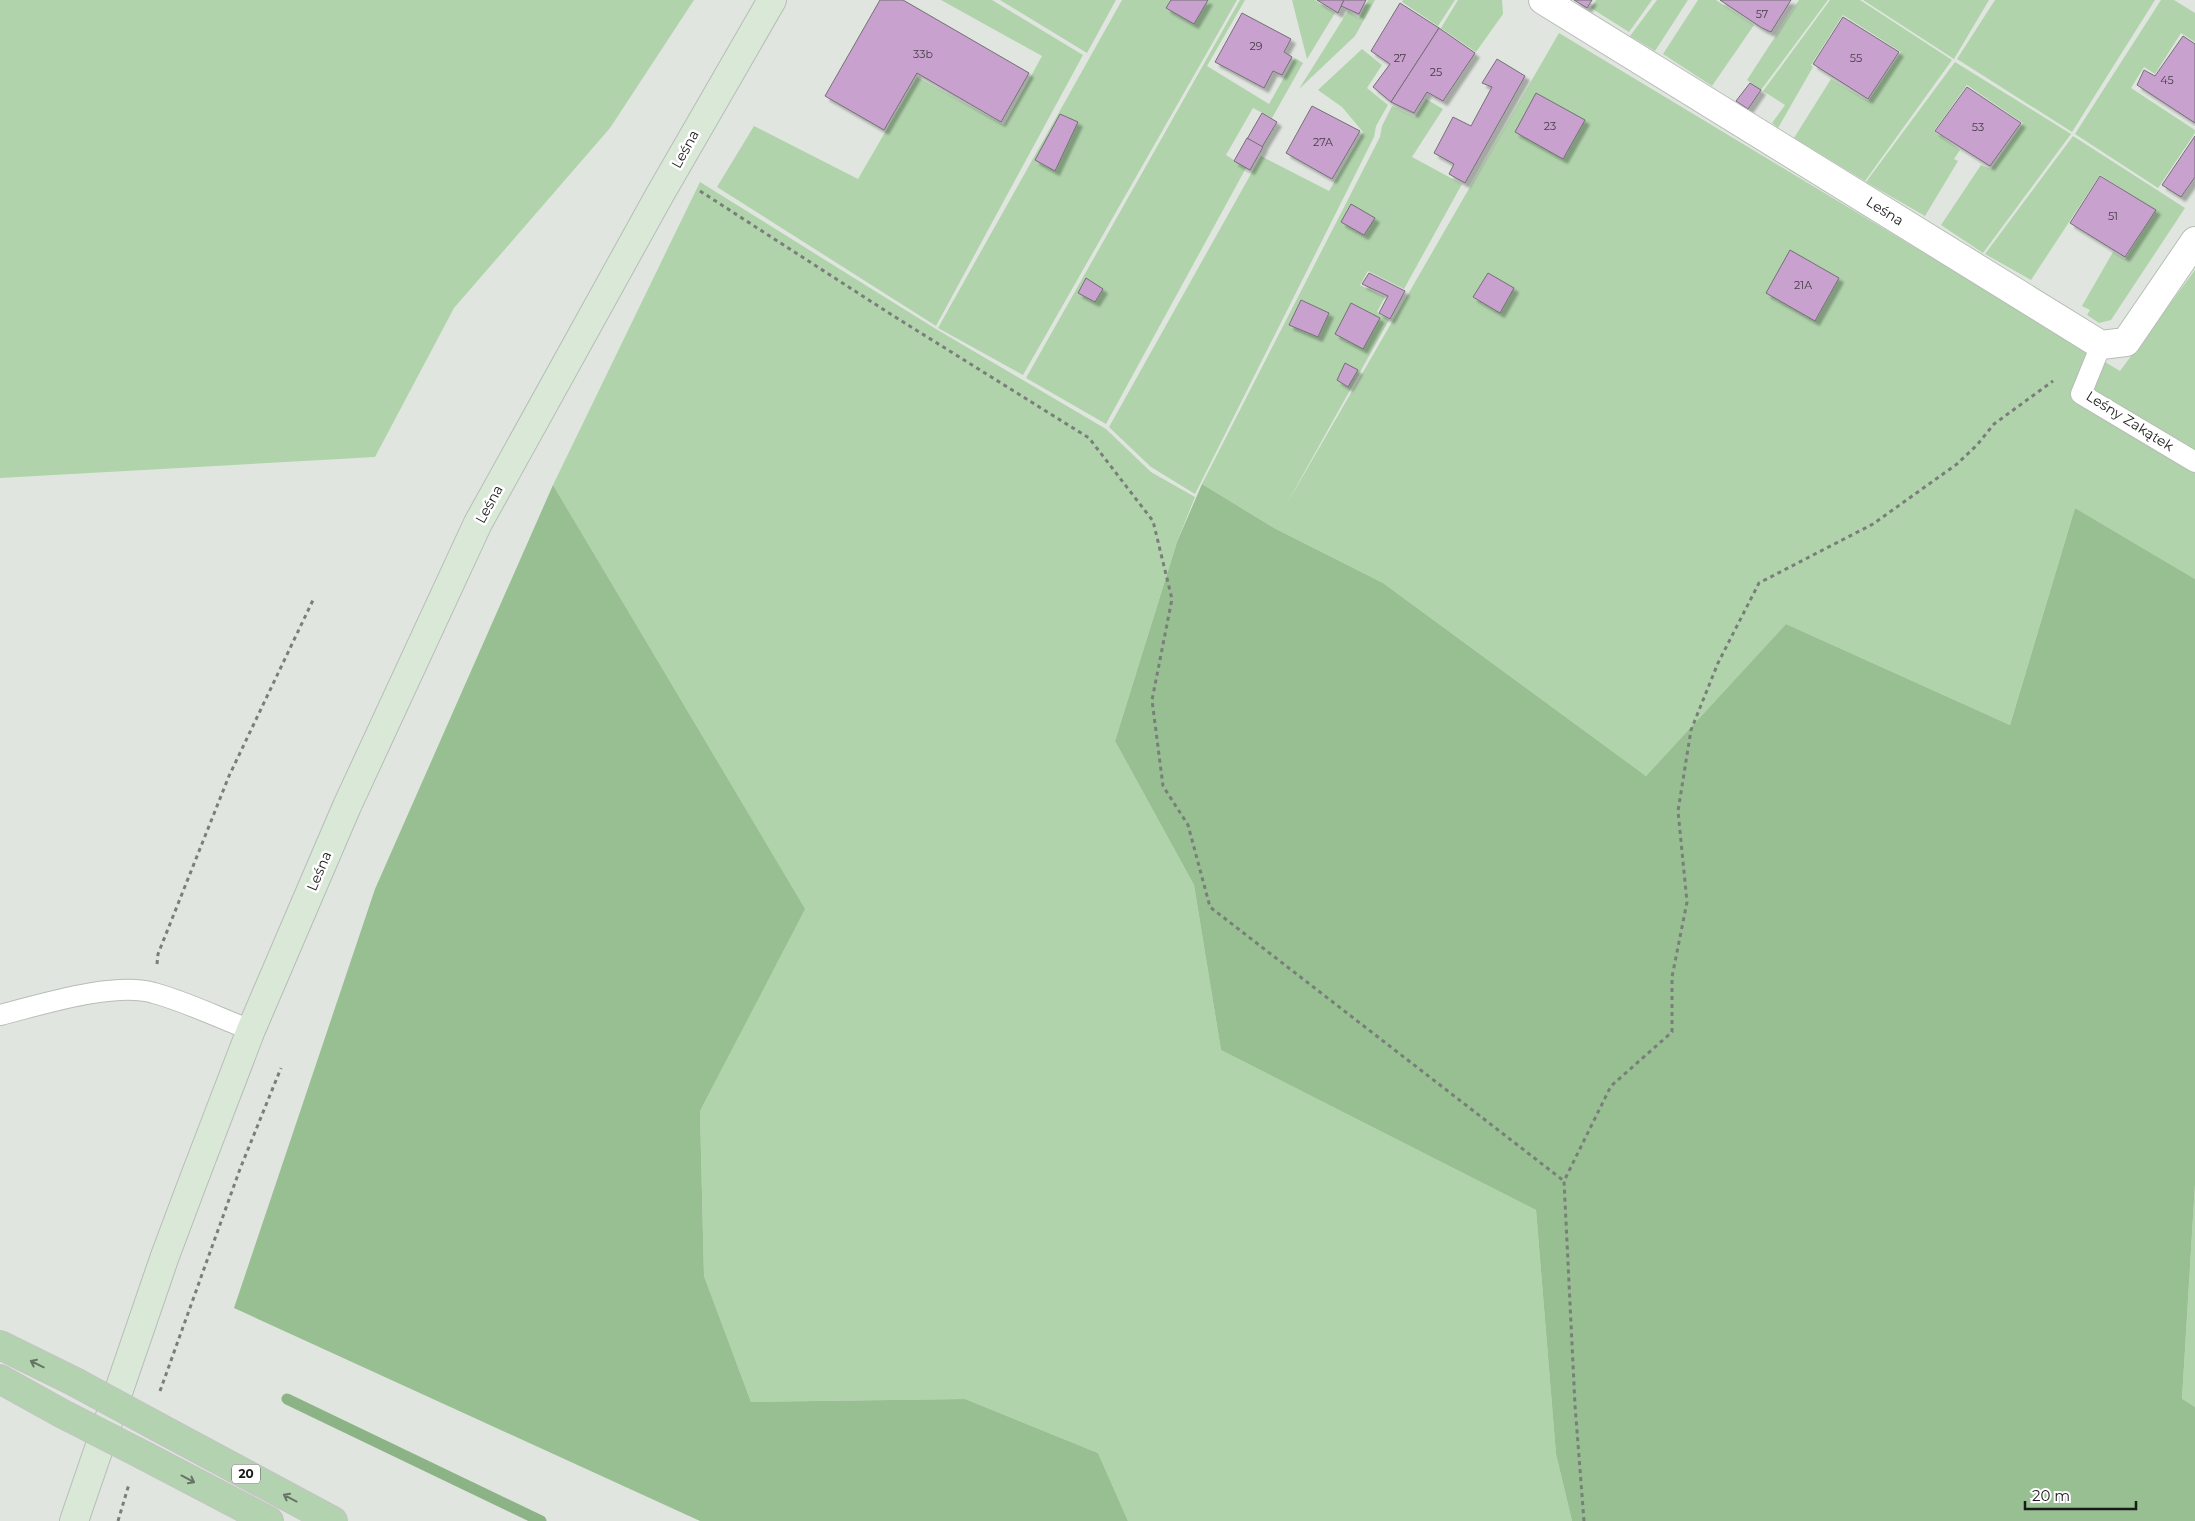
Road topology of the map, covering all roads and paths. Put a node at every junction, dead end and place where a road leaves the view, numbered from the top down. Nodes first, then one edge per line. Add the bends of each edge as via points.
1 (772, 0) edge
2 (1543, 0) edge
3 (693, 186) dead end
4 (2195, 241) edge
5 (2101, 345) junction
6 (2057, 378) dead end
7 (2195, 462) edge
8 (314, 598) dead end
9 (153, 992) junction
10 (0, 1015) edge
11 (251, 1030) junction
12 (281, 1068) dead end
13 (1564, 1181) junction
14 (0, 1345) edge
15 (0, 1379) edge
16 (159, 1396) dead end
17 (130, 1479) dead end
18 (74, 1521) edge
19 (118, 1521) edge
20 (269, 1521) edge
21 (333, 1521) edge
22 (1584, 1521) edge

1 - 11 street, Leśna via 478,523 347,806
2 - 5 street, Leśna
3 - 13 path via 1088,438 1153,521 1172,599 1152,700 1163,786 1188,825 1210,907
4 - 5 street via 2126,342
5 - 7 lane, Leśny Zakątek via 2081,394
6 - 13 path via 1994,424 1957,464 1873,524 1759,583 1718,663 1691,730 1678,811 1687,902 1672,977 1672,1032 1611,1086
8 - 9 path via 229,776 158,954
9 - 10 lane via 129,990 85,995
9 - 11 lane
11 - 18 street, Leśna via 165,1256
12 - 16 path via 236,1178
13 - 22 path
21 -> 14 main road, 20, bridge
15 -> 20 main road, 20, bridge
17 - 19 path

